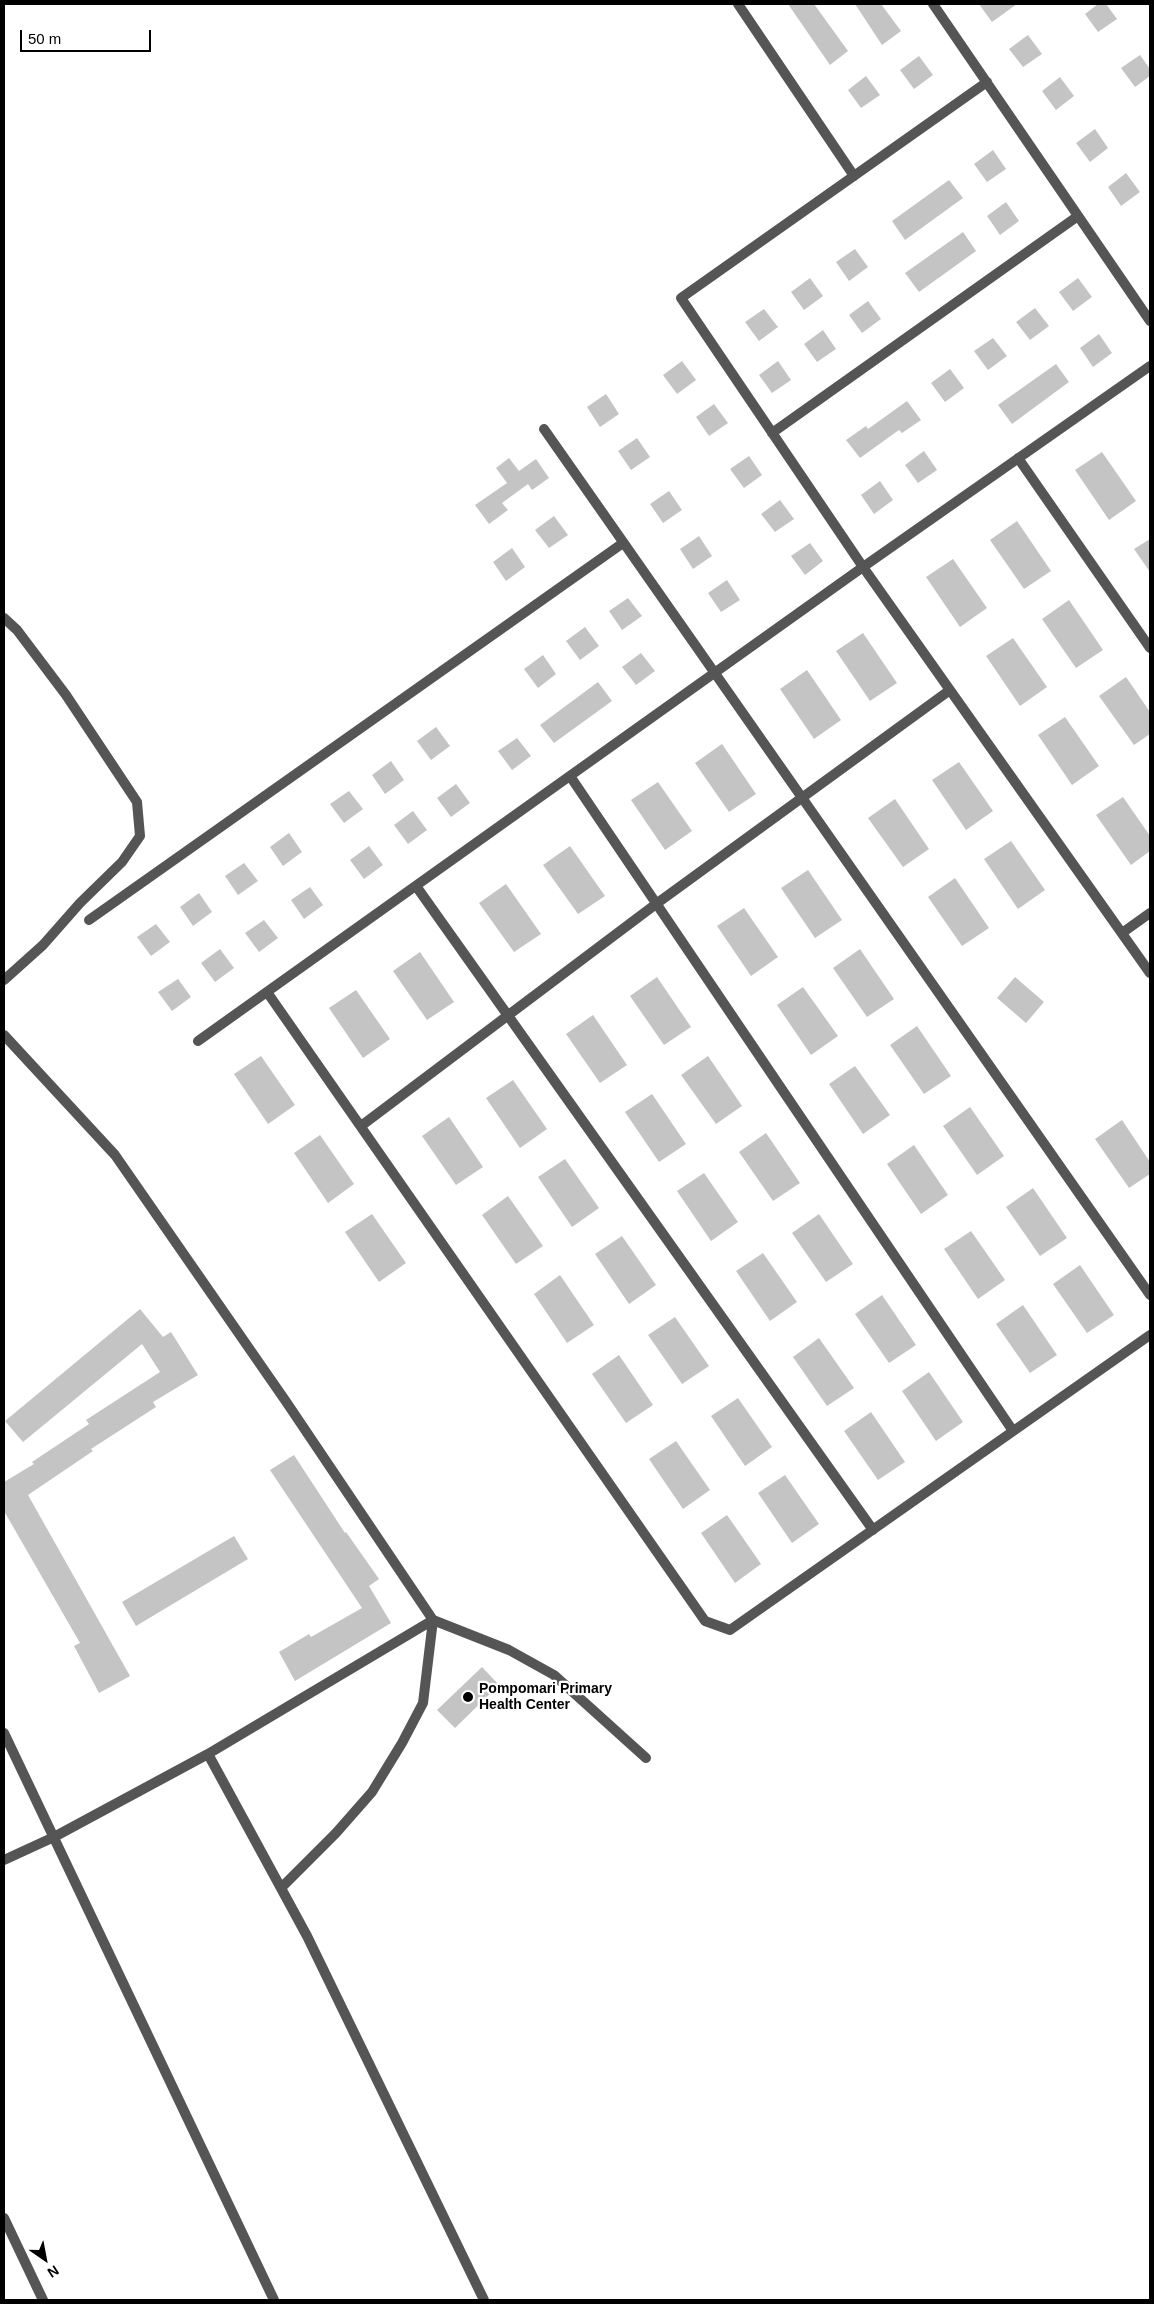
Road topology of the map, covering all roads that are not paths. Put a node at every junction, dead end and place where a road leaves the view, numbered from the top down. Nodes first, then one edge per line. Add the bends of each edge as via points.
1 (738, 4) edge
2 (933, 4) edge
3 (986, 82) junction
4 (854, 176) junction
5 (1078, 216) junction
6 (1150, 321) edge
7 (1150, 366) edge
8 (544, 429) dead end
9 (772, 433) junction
10 (1018, 458) junction
11 (623, 543) junction
12 (863, 567) junction
13 (4, 618) edge
14 (1150, 648) edge
15 (714, 673) junction
16 (950, 690) junction
17 (570, 776) junction
18 (801, 797) junction
19 (416, 886) junction
20 (656, 904) junction
21 (1150, 913) edge
22 (89, 920) dead end
23 (1122, 933) junction
24 (1150, 973) edge
25 (4, 980) edge
26 (267, 992) junction
27 (507, 1014) junction
28 (4, 1035) edge
29 (198, 1041) dead end
30 (361, 1126) junction
31 (1150, 1296) edge
32 (1150, 1335) edge
33 (1013, 1431) junction
34 (873, 1530) junction
35 (433, 1620) junction
36 (4, 1733) edge
37 (208, 1754) junction
38 (646, 1758) dead end
39 (54, 1837) junction
40 (4, 1860) edge
41 (282, 1888) junction
42 (4, 2218) edge
43 (43, 2300) edge
44 (274, 2300) edge
45 (484, 2300) edge

1 - 4 street
2 - 3 street
3 - 4 street
3 - 5 street
4 - 9 street via 681,298
5 - 6 street
5 - 9 street
7 - 10 street
8 - 11 street
9 - 12 street
10 - 12 street
10 - 14 street
11 - 15 street
11 - 22 street
12 - 15 street
12 - 16 street
13 - 25 street via 17,630 66,695 137,802 140,836 122,862 80,902 43,945
15 - 17 street
15 - 18 street
16 - 18 street
16 - 23 street
17 - 19 street
17 - 20 street
18 - 20 street
18 - 31 street
19 - 26 street
19 - 27 street
20 - 27 street
20 - 33 street
21 - 23 street
23 - 24 street
26 - 29 street
26 - 30 street
27 - 30 street
27 - 34 street
28 - 35 street via 115,1155
30 - 34 street via 705,1621 730,1630
32 - 33 street
33 - 34 street
35 - 37 street
35 - 38 street via 509,1650 554,1675
35 - 41 street via 423,1703 402,1743 372,1792
36 - 39 street
37 - 39 street
37 - 41 street
39 - 40 street
39 - 44 street
41 - 45 street
42 - 43 street

